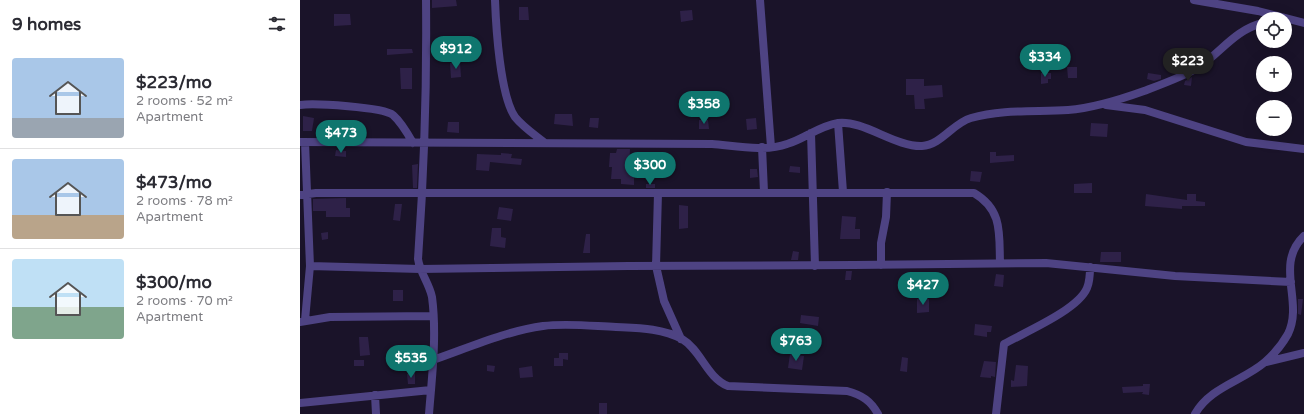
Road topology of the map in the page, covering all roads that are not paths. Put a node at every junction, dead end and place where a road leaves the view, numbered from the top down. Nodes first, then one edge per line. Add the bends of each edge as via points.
1 (426, 0) edge
2 (496, 0) edge
3 (760, 0) edge
4 (1194, 0) edge
5 (1258, 12) edge
6 (1292, 21) edge
7 (1304, 23) edge
8 (1256, 25) edge
9 (300, 105) edge
10 (1104, 105) junction
11 (838, 123) junction
12 (811, 133) junction
13 (302, 142) edge
14 (413, 143) junction
15 (424, 143) junction
16 (545, 143) junction
17 (762, 147) junction
18 (771, 147) junction
19 (1304, 149) edge
20 (658, 192) junction
21 (764, 192) junction
22 (813, 192) junction
23 (843, 192) junction
24 (887, 192) junction
25 (422, 193) junction
26 (303, 195) edge
27 (1304, 236) edge
28 (1000, 263) junction
29 (881, 265) junction
30 (310, 266) junction
31 (656, 266) junction
32 (815, 266) junction
33 (1090, 267) junction
34 (420, 269) junction
35 (1290, 282) junction
36 (300, 292) edge
37 (309, 293) junction
38 (433, 316) junction
39 (303, 321) edge
40 (681, 338) junction
41 (1304, 353) edge
42 (432, 360) junction
43 (1265, 362) junction
44 (431, 390) junction
45 (375, 395) junction
46 (300, 403) edge
47 (376, 414) edge
48 (429, 414) edge
49 (878, 414) edge
50 (996, 414) edge
51 (1195, 414) edge

1 - 15 street
2 - 16 street via 499,54 508,101 515,116
3 - 18 street
4 - 5 street
6 - 7 street
8 - 10 street via 1234,37 1219,53 1198,68
9 - 14 street via 334,105 382,110 393,115
10 - 11 street via 1069,110 988,114 970,118 937,141 922,146 902,143 872,131
10 - 19 street via 1145,110 1246,142
11 - 12 street
11 - 23 street
12 - 18 street via 789,144
12 - 22 street
13 - 14 street
13 - 26 street
14 - 15 street
15 - 16 street
15 - 25 street
16 - 17 street via 712,144
17 - 18 street
17 - 21 street
20 - 21 street
20 - 25 street
20 - 31 street
21 - 22 street
22 - 23 street
22 - 32 street
23 - 24 street
24 - 28 street via 974,193 983,198 996,217
24 - 29 street
25 - 26 street
25 - 34 street via 418,259
26 - 30 street
27 - 35 street via 1295,246
28 - 29 street
28 - 33 street via 1046,263
29 - 32 street
30 - 34 street
30 - 37 street
31 - 32 street
31 - 34 street
31 - 40 street via 664,301
33 - 35 street via 1175,276
33 - 50 street via 1087,289 1079,300 1038,328 1004,344
34 - 38 street via 430,291
35 - 43 street via 1296,306 1293,325
36 - 37 street
37 - 39 street
38 - 39 street via 330,317
38 - 42 street
40 - 42 street via 658,330 637,328 543,326
40 - 49 street via 690,344 719,381 728,386 847,390 867,399
41 - 43 street
42 - 44 street
43 - 51 street via 1207,397
44 - 45 street
44 - 48 street
45 - 46 street
45 - 47 street

